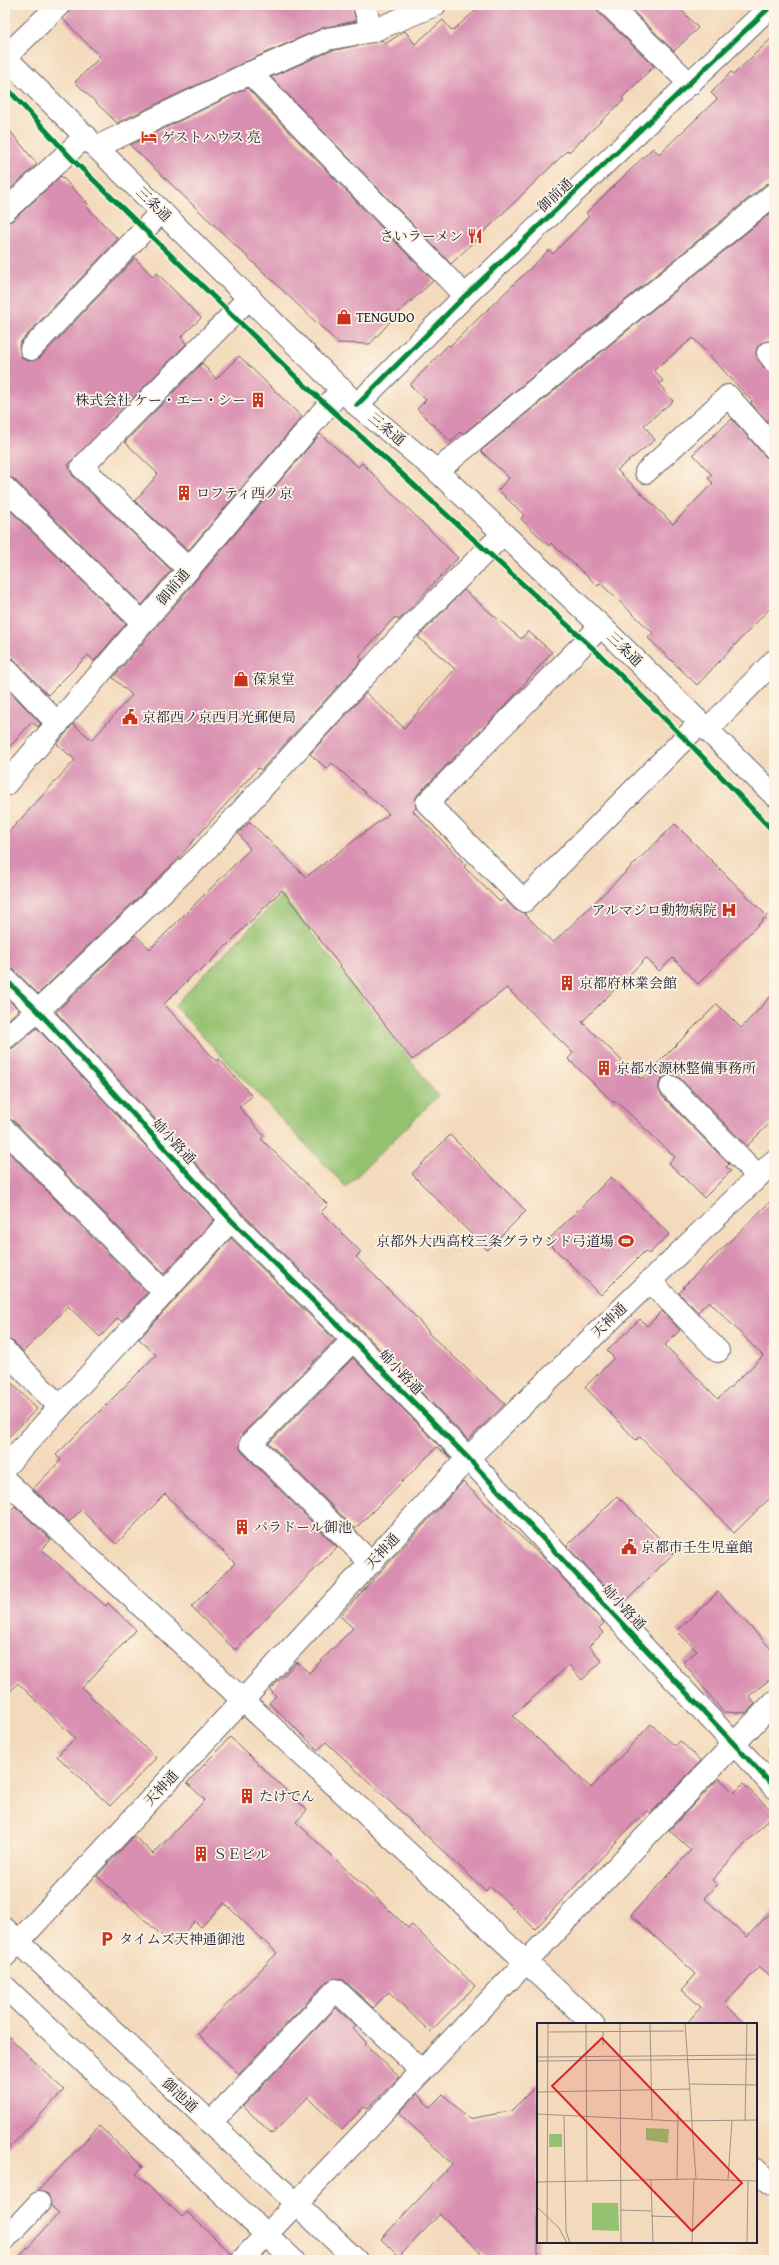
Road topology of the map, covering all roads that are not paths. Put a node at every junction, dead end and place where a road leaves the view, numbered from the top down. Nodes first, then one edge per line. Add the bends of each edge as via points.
1 (59, 5) edge
2 (364, 5) edge
3 (435, 5) edge
4 (609, 5) edge
5 (772, 5) edge
6 (372, 30) junction
7 (5, 57) edge
8 (250, 73) junction
9 (690, 84) junction
10 (91, 141) junction
11 (772, 200) edge
12 (5, 211) edge
13 (161, 212) junction
14 (465, 296) junction
15 (250, 297) junction
16 (31, 349) dead end
17 (342, 389) junction
18 (358, 405) junction
19 (774, 448) edge
20 (437, 471) junction
21 (646, 472) dead end
22 (5, 488) edge
23 (503, 534) junction
24 (188, 569) junction
25 (143, 623) junction
26 (601, 626) junction
27 (774, 661) edge
28 (5, 668) edge
29 (58, 724) junction
30 (704, 726) junction
31 (5, 785) edge
32 (774, 795) edge
33 (5, 979) edge
34 (38, 1011) junction
35 (5, 1038) edge
36 (671, 1087) dead end
37 (5, 1130) edge
38 (774, 1161) edge
39 (758, 1176) junction
40 (231, 1220) junction
41 (650, 1281) junction
42 (165, 1293) junction
43 (353, 1340) junction
44 (5, 1351) edge
45 (718, 1351) dead end
46 (60, 1407) junction
47 (468, 1458) junction
48 (5, 1467) edge
49 (5, 1480) edge
50 (371, 1563) junction
51 (243, 1699) junction
52 (770, 1712) edge
53 (734, 1743) junction
54 (774, 1787) edge
55 (9, 1942) edge
56 (526, 1964) junction
57 (5, 1987) edge
58 (592, 2023) edge
59 (422, 2071) junction
60 (210, 2123) junction
61 (757, 2171) edge
62 (774, 2186) edge
63 (39, 2203) dead end
64 (295, 2203) junction
65 (265, 2234) junction
66 (5, 2239) edge
67 (242, 2260) edge
68 (293, 2260) edge
69 (356, 2260) edge

1 - 7 street
2 - 6 street
3 - 6 street
4 - 9 street
5 - 9 street, 御前通
6 - 8 street via 327,39
7 - 10 street, 三条通
8 - 10 street
8 - 14 street
9 - 14 street, 御前通
10 - 12 street
10 - 13 street, 三条通
11 - 20 street
13 - 15 street, 三条通
13 - 16 street
14 - 18 street, 御前通
15 - 17 street, 三条通
15 - 24 street via 82,467
17 - 18 street, 三条通
17 - 24 street, 御前通
18 - 20 street, 三条通
19 - 21 street via 728,396
20 - 23 street, 三条通
22 - 25 street
23 - 26 street, 三条通
23 - 34 street via 399,638 203,853
24 - 25 street, 御前通
25 - 29 street, 御前通
26 - 30 street, 三条通
26 - 30 street via 427,803 524,901
27 - 30 street
28 - 29 street
29 - 31 street, 御前通
30 - 32 street, 三条通
33 - 34 street, 姉小路通
34 - 35 street
34 - 40 street, 姉小路通
36 - 39 street
37 - 42 street
38 - 39 street, 天神通
39 - 41 street, 天神通
40 - 42 street
40 - 43 street, 姉小路通
41 - 45 street
41 - 47 street, 天神通
42 - 46 street
43 - 47 street, 姉小路通
43 - 50 street via 251,1443
44 - 46 street
46 - 48 street
47 - 50 street, 天神通
47 - 53 street, 姉小路通
49 - 51 street
50 - 51 street, 天神通
51 - 55 street, 天神通
51 - 56 street
52 - 53 street
53 - 54 street, 姉小路通
53 - 56 street
55 - 60 street, 御池通
56 - 58 street
56 - 59 street
57 - 65 street
59 - 60 street via 336,1990
59 - 64 street
60 - 64 street, 御池通
61 - 62 street
63 - 66 street
64 - 65 street
64 - 69 street, 御池通
65 - 67 street
65 - 68 street

